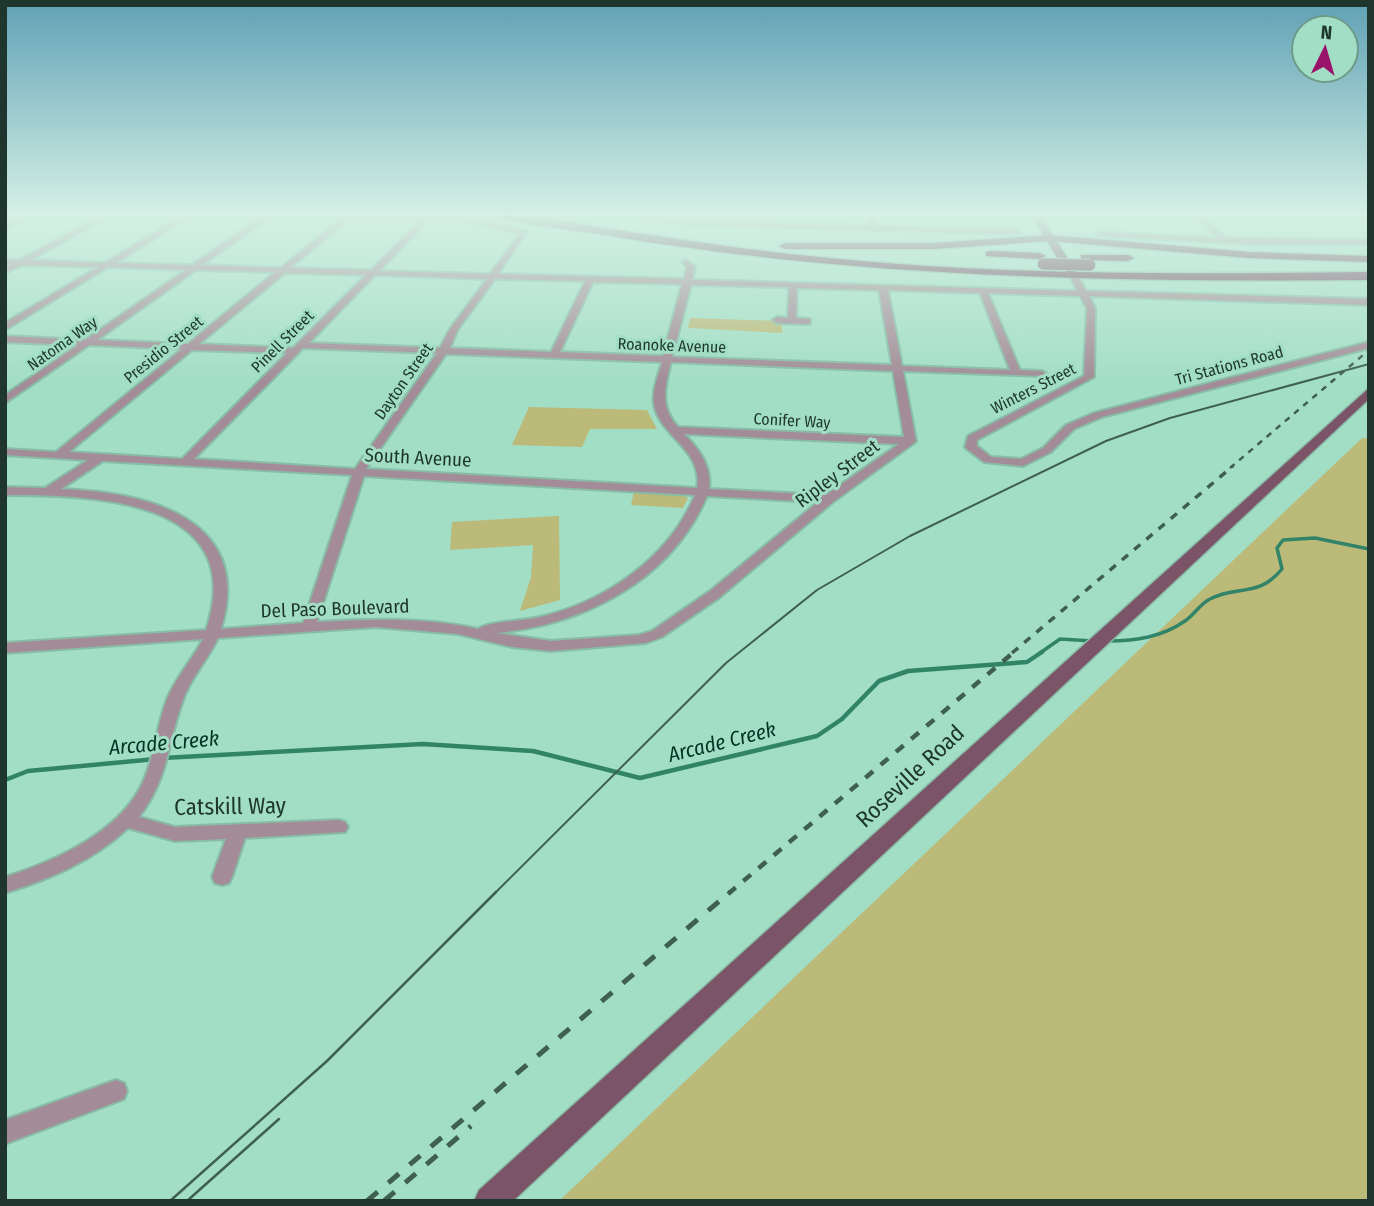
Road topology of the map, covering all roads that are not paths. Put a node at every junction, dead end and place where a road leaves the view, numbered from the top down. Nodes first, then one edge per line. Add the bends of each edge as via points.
1 (100, 269) edge
2 (192, 269) edge
3 (232, 269) edge
4 (376, 269) edge
5 (497, 269) edge
6 (690, 269) edge
7 (929, 269) edge
8 (1069, 269) edge
9 (1262, 269) edge
10 (282, 271) junction
11 (371, 274) junction
12 (1362, 274) edge
13 (493, 275) junction
14 (1073, 275) junction
15 (591, 278) junction
16 (687, 281) junction
17 (793, 285) junction
18 (883, 287) junction
19 (983, 290) junction
20 (1085, 293) junction
21 (1369, 302) edge
22 (777, 320) dead end
23 (792, 320) junction
24 (807, 321) dead end
25 (5, 327) edge
26 (5, 339) edge
27 (88, 342) junction
28 (1369, 345) edge
29 (191, 347) junction
30 (298, 348) junction
31 (443, 352) junction
32 (554, 356) junction
33 (667, 360) junction
34 (898, 369) junction
35 (1016, 373) junction
36 (1042, 374) dead end
37 (1369, 392) edge
38 (5, 400) edge
39 (1098, 415) joint
40 (672, 430) junction
41 (910, 441) junction
42 (5, 452) edge
43 (59, 455) junction
44 (101, 457) junction
45 (185, 461) junction
46 (360, 470) junction
47 (5, 491) edge
48 (49, 491) junction
49 (702, 492) junction
50 (829, 499) junction
51 (309, 626) junction
52 (458, 629) junction
53 (663, 630) joint
54 (211, 633) junction
55 (5, 648) edge
56 (124, 820) junction
57 (339, 827) dead end
58 (238, 832) junction
59 (222, 877) dead end
60 (5, 885) edge
61 (116, 1091) dead end
62 (5, 1132) edge
63 (490, 1201) edge

1 - 25 street
2 - 27 street, Natoma Way
3 - 10 street
4 - 11 street, Pinell Street
5 - 13 street, Dayton Street
6 - 16 street
7 - 14 highway
8 - 14 main road, Winters Street
9 - 12 highway
10 - 11 street
10 - 29 street, Presidio Street
11 - 13 street
11 - 30 street, Pinell Street
12 - 14 highway
13 - 15 street
13 - 31 street, Dayton Street
14 - 20 street, Winters Street
15 - 16 street
15 - 32 street
16 - 17 street
16 - 33 street
17 - 18 street
17 - 23 street
18 - 19 street
18 - 34 street
19 - 20 street
19 - 35 street
20 - 21 street
20 - 39 street, Winters Street via 1093,322 1089,377 972,438 971,447 988,460 1023,463 1070,428
22 - 23 street
23 - 24 street
26 - 27 street, Roanoke Avenue
27 - 29 street, Roanoke Avenue
27 - 38 street, Natoma Way
28 - 39 street, Tri Stations Road
29 - 30 street, Roanoke Avenue
29 - 43 street, Presidio Street
30 - 31 street, Roanoke Avenue
30 - 45 street, Pinell Street
31 - 32 street, Roanoke Avenue
31 - 46 street, Dayton Street
32 - 33 street, Roanoke Avenue
33 - 34 street, Roanoke Avenue
33 - 40 street via 659,404
34 - 35 street, Roanoke Avenue
34 - 41 street
35 - 36 street, Roanoke Avenue
37 - 63 main road, Roseville Road
40 - 41 street, Conifer Way
40 - 49 street via 701,463
41 - 50 street, Ripley Street
42 - 43 street, South Avenue
43 - 44 street, South Avenue
44 - 45 street, South Avenue
44 - 48 street
45 - 46 street, South Avenue
46 - 49 street, South Avenue
46 - 51 street, Dayton Street
47 - 48 street
48 - 54 street via 127,499 166,512 195,531 214,555 219,570 221,597
49 - 50 street, South Avenue
49 - 52 street via 667,552 610,595 537,624
50 - 53 street, Ripley Street via 715,594
51 - 52 street, Del Paso Boulevard via 376,623
51 - 54 street, Del Paso Boulevard
52 - 53 street, Del Paso Boulevard via 551,646 632,642
54 - 55 street, Del Paso Boulevard
54 - 56 street via 180,686 153,780
56 - 58 street, Catskill Way via 175,834
56 - 60 street via 72,858
57 - 58 street, Catskill Way
58 - 59 street
61 - 62 street

